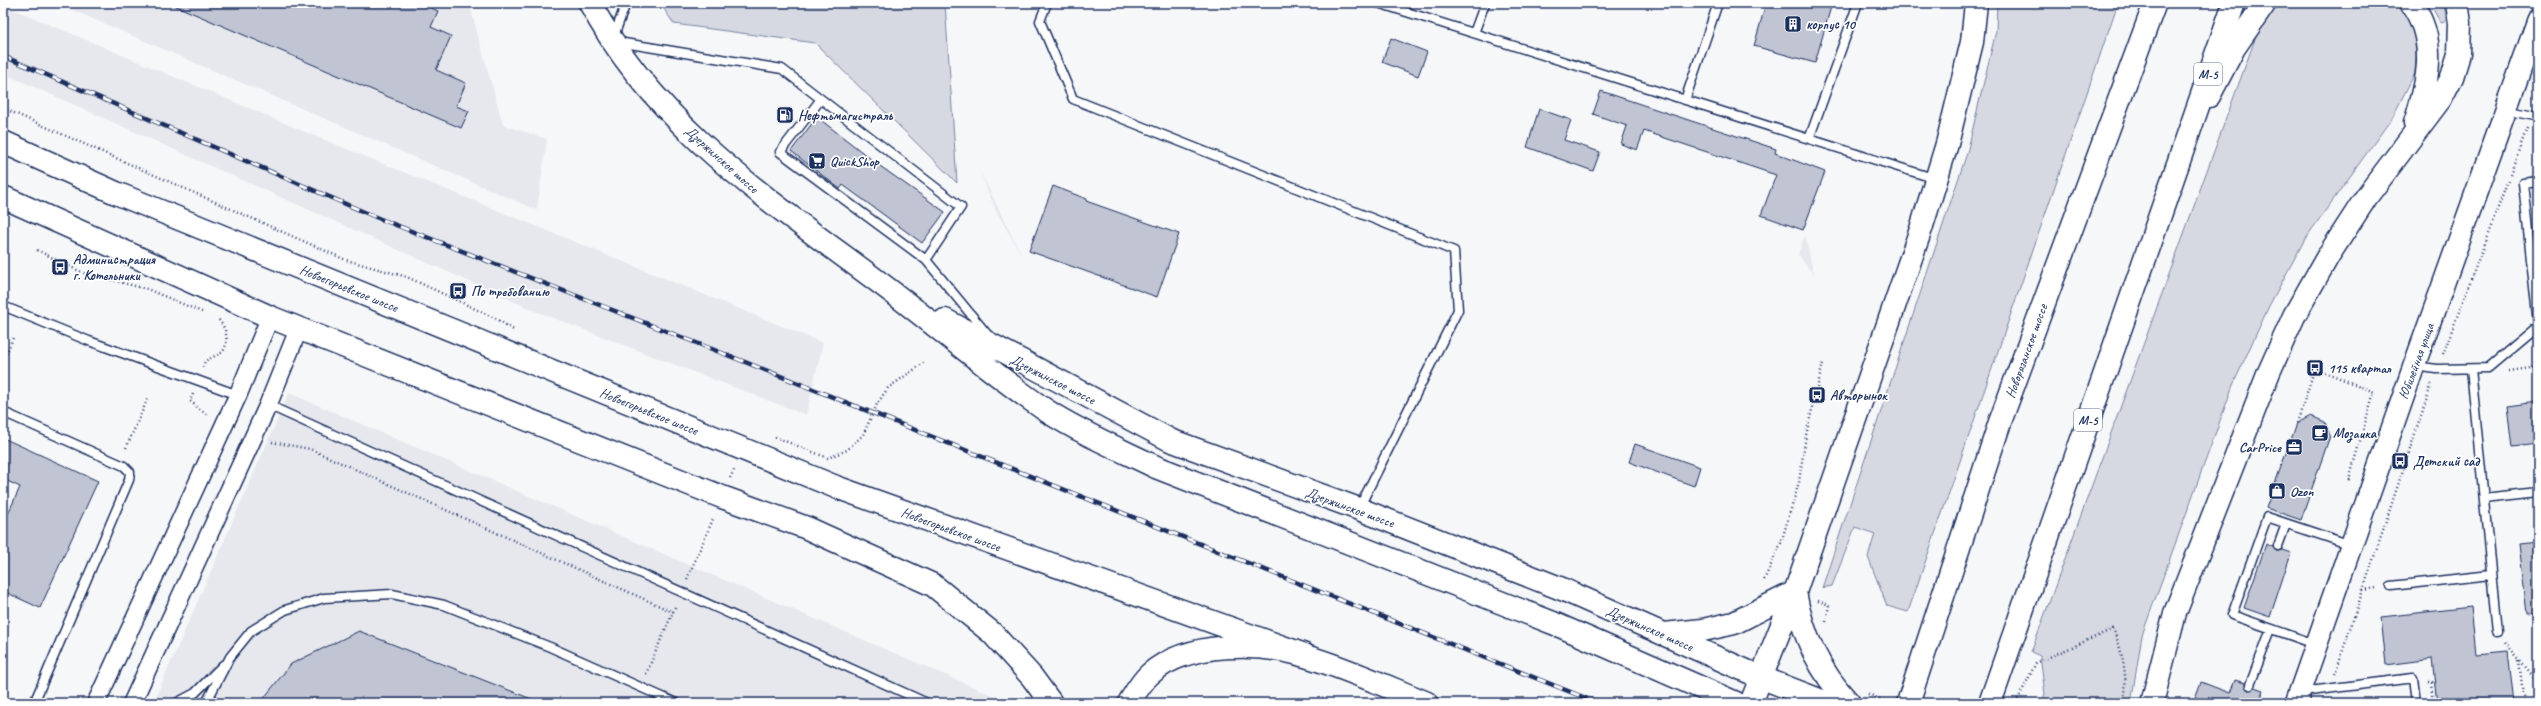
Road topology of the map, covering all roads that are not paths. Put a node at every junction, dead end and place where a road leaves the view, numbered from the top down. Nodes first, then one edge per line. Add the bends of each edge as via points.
1 (590, 3) edge
2 (626, 3) edge
3 (1047, 3) edge
4 (1378, 3) edge
5 (1485, 3) edge
6 (1718, 3) edge
7 (1858, 3) edge
8 (1976, 3) edge
9 (2155, 3) edge
10 (2234, 3) edge
11 (2265, 3) edge
12 (2411, 3) edge
13 (2457, 3) edge
14 (2538, 20) edge
15 (1474, 33) junction
16 (612, 41) junction
17 (821, 99) junction
18 (1684, 100) junction
19 (2506, 110) junction
20 (2535, 117) edge
21 (1809, 139) junction
22 (2410, 139) junction
23 (3, 142) edge
24 (2183, 144) junction
25 (1936, 179) junction
26 (2538, 181) edge
27 (3, 197) edge
28 (926, 260) junction
29 (884, 286) junction
30 (3, 306) edge
31 (270, 317) junction
32 (2538, 326) edge
33 (299, 328) junction
34 (1002, 352) junction
35 (2414, 366) junction
36 (2472, 369) junction
37 (238, 395) junction
38 (268, 405) junction
39 (3, 412) edge
40 (1227, 462) junction
41 (1216, 491) junction
42 (2538, 492) edge
43 (2484, 498) junction
44 (1359, 509) junction
45 (2286, 524) junction
46 (2278, 546) dead end
47 (2351, 546) junction
48 (2491, 575) junction
49 (2391, 586) dead end
50 (1795, 592) junction
51 (2256, 614) dead end
52 (2253, 622) junction
53 (2271, 629) junction
54 (2497, 632) road end
55 (1662, 634) junction
56 (2316, 644) junction
57 (1305, 655) junction
58 (230, 657) junction
59 (1760, 677) junction
60 (2250, 685) dead end
61 (2298, 698) edge
62 (1991, 699) edge
63 (34, 703) edge
64 (96, 703) edge
65 (132, 703) edge
66 (176, 703) edge
67 (206, 703) edge
68 (676, 703) edge
69 (927, 703) edge
70 (1051, 703) edge
71 (1129, 703) edge
72 (1427, 703) edge
73 (1736, 703) edge
74 (1751, 703) edge
75 (1827, 703) edge
76 (1849, 703) edge
77 (1908, 703) edge
78 (2152, 703) edge
79 (2416, 703) edge

1 - 16 main road, Дзержинское шоссе
2 - 16 lane
3 - 44 lane via 1040,20 1073,98 1454,251 1458,310
4 - 15 lane
5 - 15 lane
6 - 18 lane
7 - 21 lane
8 - 25 main road via 1972,42
9 - 77 main road, Новорязанское шоссе via 2000,422
10 - 24 main road, М-5
11 - 24 main road, М-5 via 2234,48
12 - 22 main road via 2418,12 2426,33 2429,60 2426,88
13 - 22 main road via 2460,23 2459,54 2452,77 2441,98
14 - 19 street, Юбилейная улица
15 - 18 lane
16 - 17 lane via 782,69
16 - 29 main road, Дзержинское шоссе via 658,100 719,160 801,227
17 - 28 lane via 961,207
17 - 28 lane via 780,152
18 - 21 lane
19 - 20 lane
19 - 35 street, Юбилейная улица
21 - 25 lane
22 - 78 main road via 2367,196 2328,256 2294,316 2268,372 2175,613
23 - 57 main road, Новоегорьевское шоссе via 116,193 836,487
24 - 62 main road, М-5
25 - 50 main road
26 - 32 lane via 2523,183
27 - 31 main road
28 - 34 lane
29 - 34 main road, Дзержинское шоссе
29 - 41 main road, Дзержинское шоссе via 992,371 1048,411 1097,439 1156,467
30 - 37 lane via 89,342
31 - 33 main road
31 - 37 street
32 - 36 lane via 2488,368
33 - 38 street
33 - 70 main road via 722,498 807,528 933,585 992,633 1032,677
34 - 40 main road, Дзержинское шоссе via 1170,440
35 - 36 lane
35 - 47 street, Юбилейная улица
36 - 43 lane
37 - 64 street
38 - 65 street
38 - 69 lane
39 - 63 lane via 124,466 130,472 129,480
40 - 41 main road via 1215,462 1208,466 1205,473 1208,482
40 - 44 main road, Дзержинское шоссе
41 - 73 main road, Дзержинское шоссе via 1553,623
42 - 43 lane
43 - 48 lane
44 - 55 main road, Дзержинское шоссе via 1562,589
45 - 46 lane
45 - 47 lane
45 - 52 lane via 2267,517 2232,615
47 - 56 street, Юбилейная улица
48 - 49 lane
48 - 54 lane
50 - 55 main road via 1734,623 1703,630
50 - 59 main road
50 - 76 main road via 1799,613 1817,661
51 - 52 lane
52 - 53 lane
53 - 56 lane
53 - 60 lane
55 - 59 main road, Дзержинское шоссе
56 - 61 street, Юбилейная улица
57 - 71 main road via 1254,647 1202,650 1166,663 1150,674
57 - 72 main road
58 - 66 lane via 195,693
58 - 67 lane
58 - 68 lane via 251,631 285,610 324,598 392,594 444,605 550,647
59 - 74 main road
59 - 75 main road, Дзержинское шоссе
61 - 79 lane via 2330,689 2413,678

